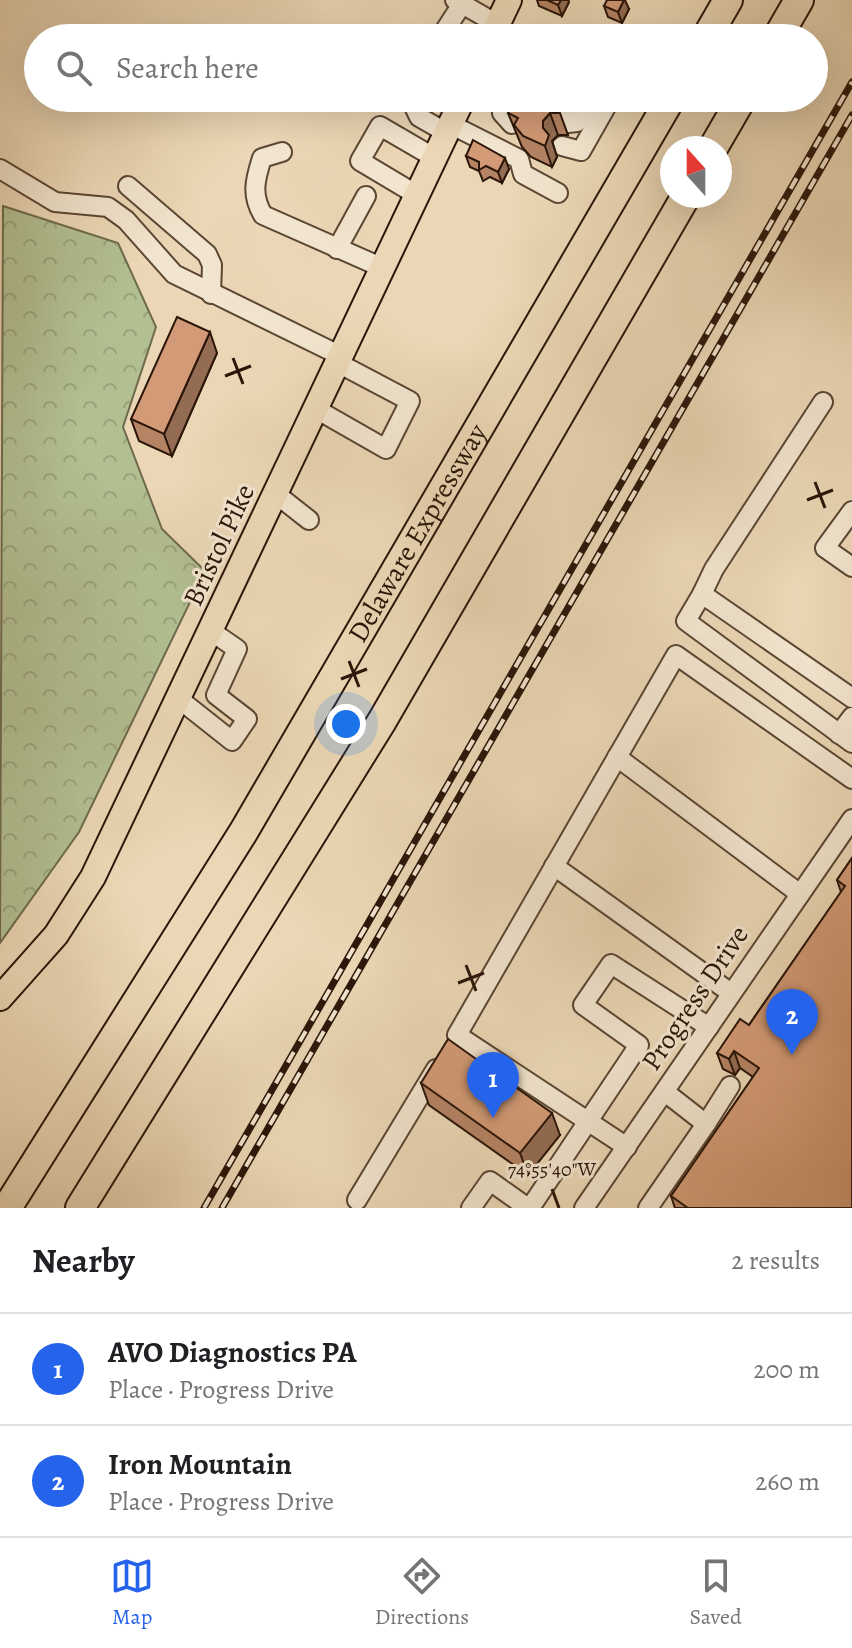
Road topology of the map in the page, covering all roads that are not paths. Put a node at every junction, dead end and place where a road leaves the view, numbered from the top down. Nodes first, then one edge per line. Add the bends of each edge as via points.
1 (509, 0) edge
2 (728, 0) edge
3 (799, 0) edge
4 (458, 2) edge
5 (447, 24) edge
6 (486, 24) edge
7 (501, 24) edge
8 (714, 24) edge
9 (785, 24) edge
10 (417, 112) edge
11 (456, 112) edge
12 (503, 112) edge
13 (564, 112) edge
14 (584, 112) edge
15 (593, 112) edge
16 (603, 112) edge
17 (663, 112) edge
18 (734, 112) edge
19 (512, 124) edge
20 (448, 128) junction
21 (720, 136) edge
22 (590, 137) junction
23 (562, 146) dead end
24 (282, 152) dead end
25 (435, 158) junction
26 (0, 169) edge
27 (128, 186) dead end
28 (558, 193) dead end
29 (417, 195) junction
30 (366, 196) dead end
31 (679, 208) edge
32 (337, 249) junction
33 (383, 268) junction
34 (211, 294) junction
35 (340, 360) junction
36 (823, 402) dead end
37 (316, 409) junction
38 (276, 494) junction
39 (852, 511) edge
40 (309, 520) dead end
41 (852, 567) edge
42 (702, 594) junction
43 (211, 631) junction
44 (852, 698) edge
45 (179, 699) junction
46 (852, 717) edge
47 (846, 739) edge
48 (617, 757) junction
49 (852, 779) edge
50 (852, 819) edge
51 (554, 866) junction
52 (800, 894) junction
53 (731, 993) junction
54 (0, 998) edge
55 (709, 1027) junction
56 (457, 1035) junction
57 (730, 1086) dead end
58 (665, 1092) junction
59 (589, 1122) junction
60 (706, 1124) junction
61 (627, 1147) junction
62 (359, 1205) edge
63 (7, 1208) edge
64 (80, 1208) edge
65 (471, 1208) edge
66 (529, 1208) edge
67 (584, 1208) edge
68 (648, 1208) edge

1 - 7 main road
2 - 8 highway
3 - 9 highway
4 - 5 street
4 - 6 street
10 - 20 street
11 - 20 main road, Bristol Pike
12 - 19 street
13 - 14 street via 568,123 577,122
15 - 22 street
16 - 22 street
17 - 63 highway, Delaware Expressway via 244,831
18 - 21 highway
20 - 25 main road, Bristol Pike
20 - 28 street via 519,159 523,174
22 - 23 street via 578,152
24 - 32 street via 262,158 254,201 263,215 280,225
25 - 29 main road, Bristol Pike
25 - 29 street via 380,126 360,161
26 - 34 street via 47,198 98,204 118,213 165,267
27 - 34 street via 207,254
29 - 33 main road, Bristol Pike
30 - 32 street
31 - 64 highway via 382,721
32 - 33 street
33 - 35 main road, Bristol Pike
34 - 35 street
35 - 37 main road, Bristol Pike
35 - 37 street via 410,401 386,449
36 - 42 street
37 - 38 main road, Bristol Pike
38 - 40 street
38 - 43 main road, Bristol Pike
39 - 41 street via 825,548
42 - 44 street
42 - 47 street via 686,621
43 - 45 main road, Bristol Pike
43 - 45 street via 237,649 216,695 247,719 232,741
45 - 54 main road, Bristol Pike via 81,899 41,955
46 - 47 street
48 - 49 street via 676,655
48 - 51 street
48 - 52 street
50 - 52 street, Progress Drive
51 - 53 street
51 - 56 street
52 - 53 street, Progress Drive
53 - 55 street, Progress Drive
55 - 58 street, Progress Drive
55 - 59 street via 611,964 583,1005 639,1045
56 - 59 street
56 - 62 street
57 - 60 street
58 - 60 street
58 - 61 street, Progress Drive
59 - 61 street
59 - 66 street
60 - 68 street
61 - 67 street, Progress Drive
65 - 66 street via 490,1181

